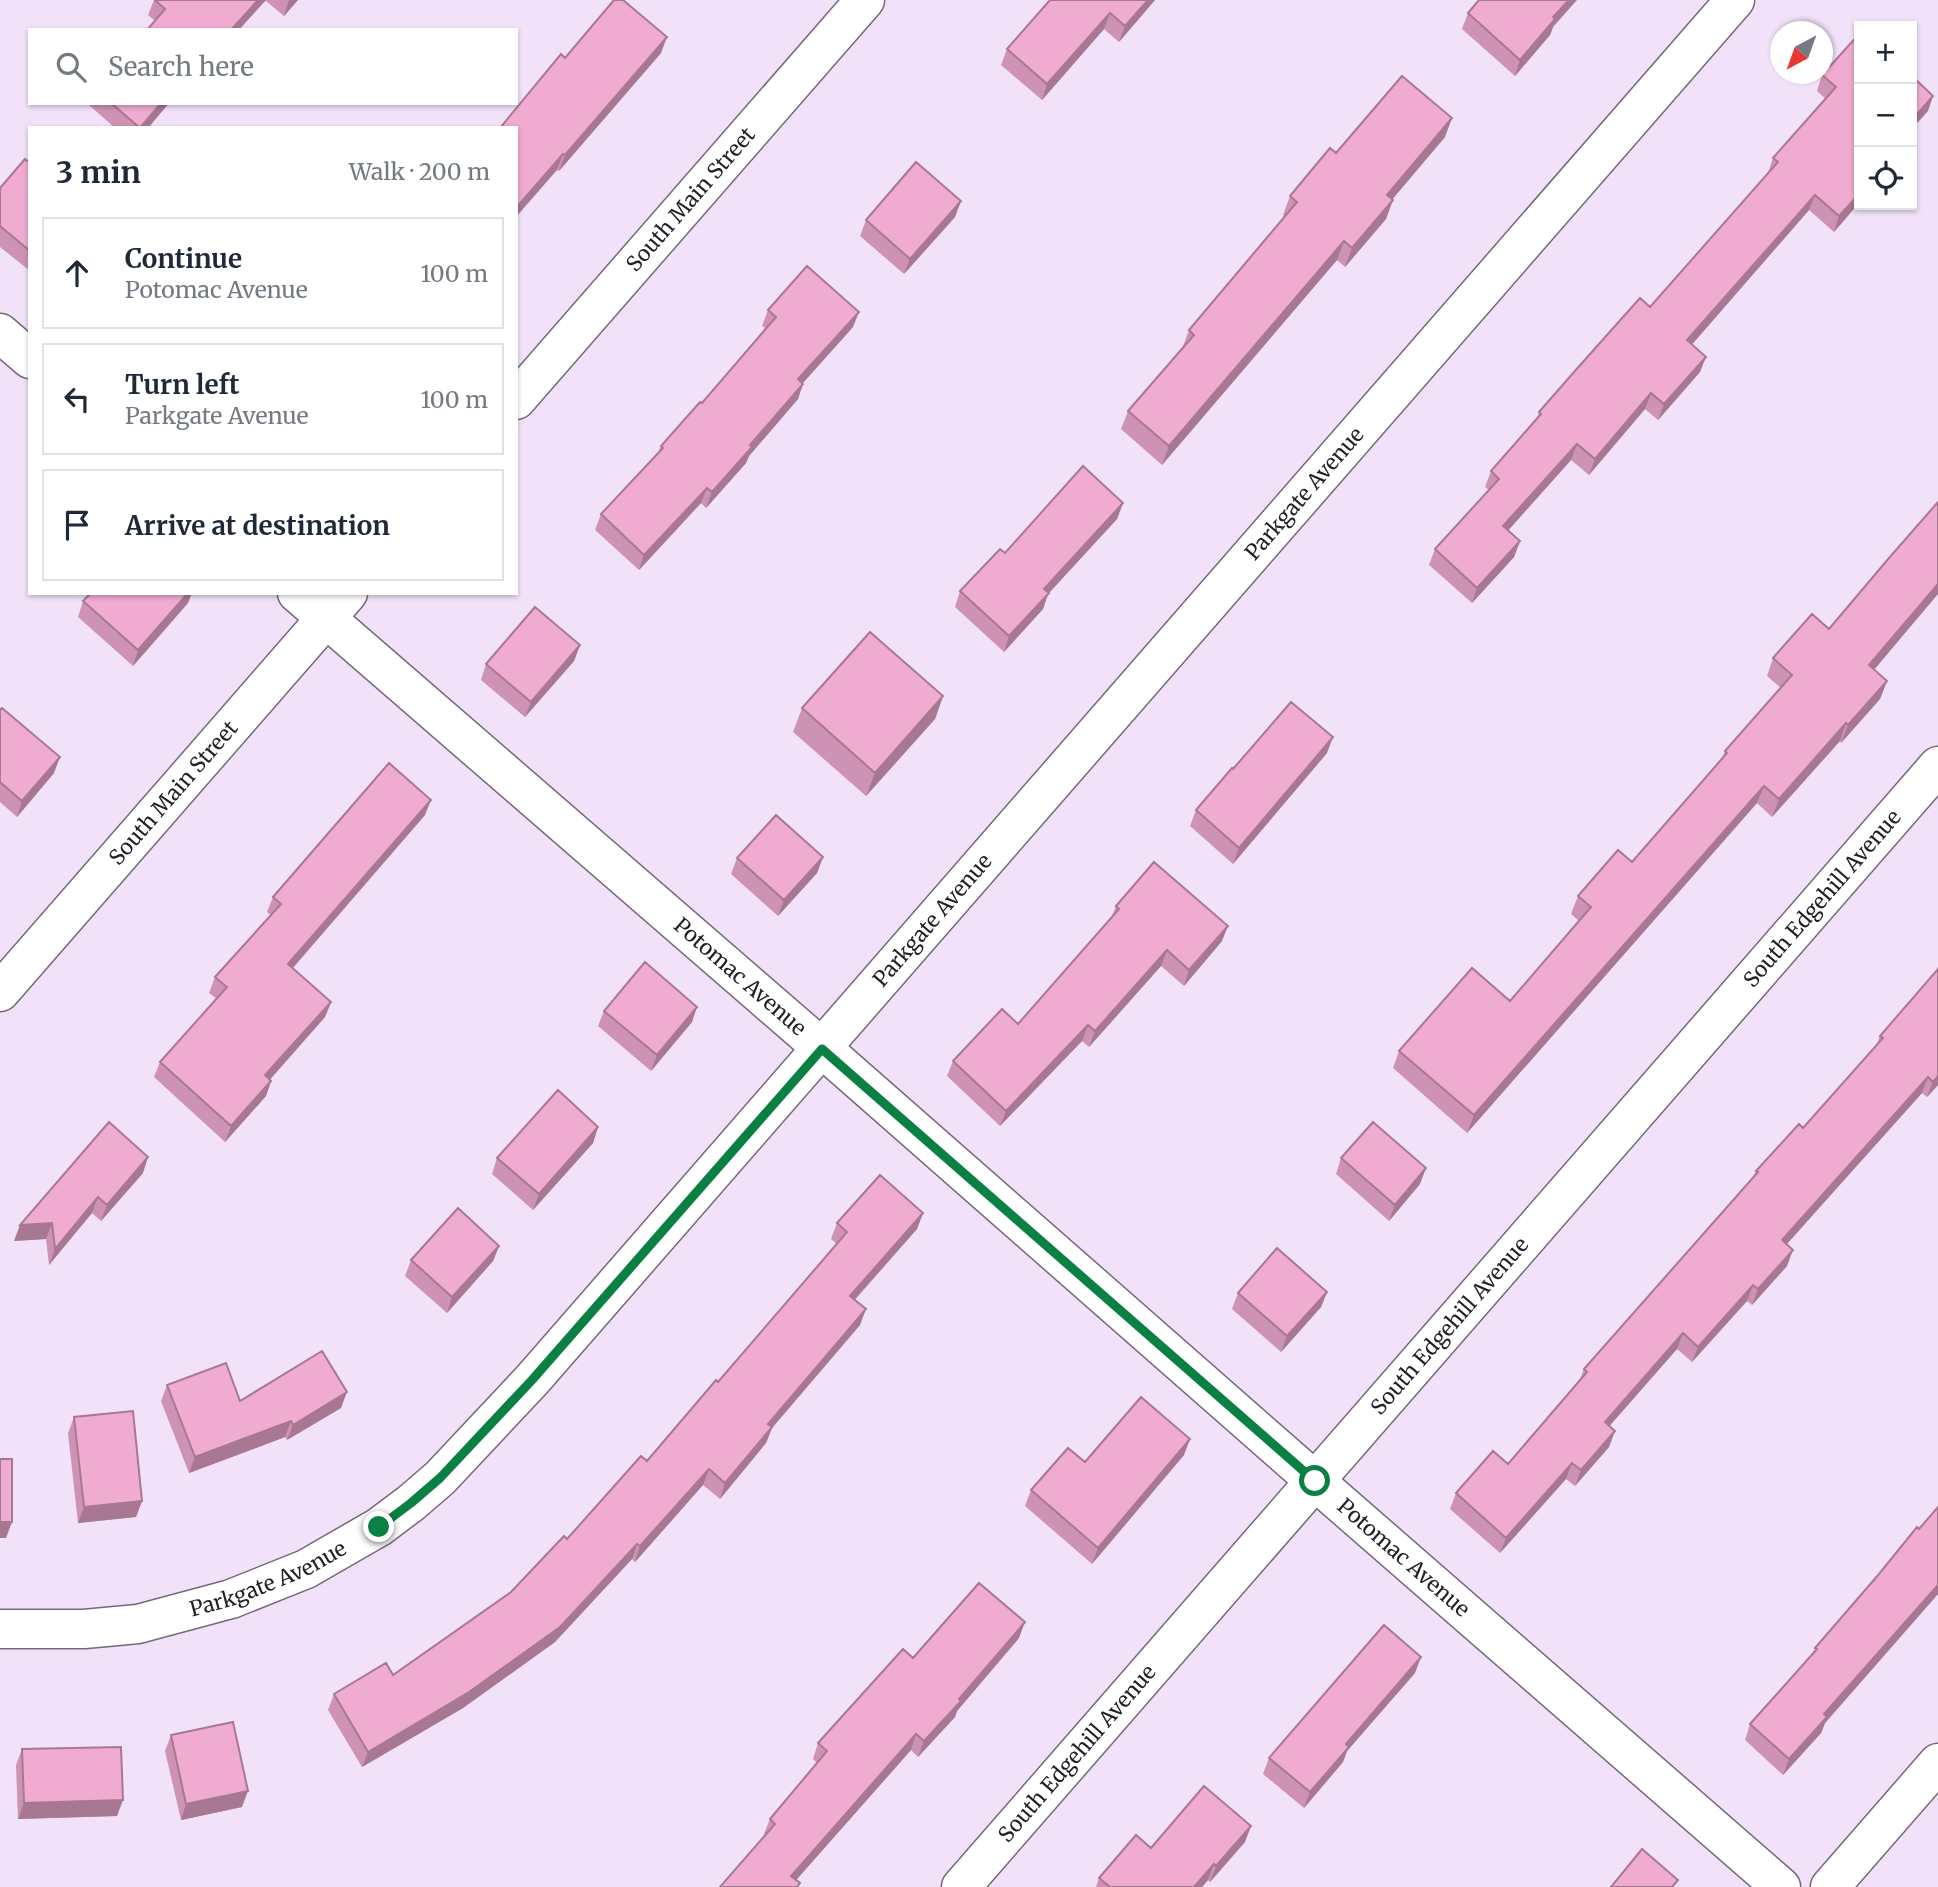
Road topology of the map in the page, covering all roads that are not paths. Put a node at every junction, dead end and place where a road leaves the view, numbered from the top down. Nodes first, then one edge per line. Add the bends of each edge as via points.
1 (865, 0) edge
2 (1735, 0) edge
3 (0, 333) edge
4 (28, 357) edge
5 (518, 398) edge
6 (304, 595) edge
7 (337, 606) edge
8 (1938, 766) edge
9 (0, 992) edge
10 (822, 1049) junction
11 (1315, 1481) junction
12 (0, 1629) edge
13 (1938, 1763) edge
14 (961, 1887) edge
15 (1781, 1887) edge
16 (1830, 1887) edge

1 - 5 street, South Main Street
2 - 10 street, Parkgate Avenue
3 - 4 street
6 - 7 street, Potomac Avenue
7 - 9 street, South Main Street
7 - 10 street, Potomac Avenue
8 - 11 street, South Edgehill Avenue
10 - 11 street, Potomac Avenue
10 - 12 street, Parkgate Avenue via 523,1390 440,1478 379,1527 306,1569 217,1603 138,1624
11 - 14 street, South Edgehill Avenue
11 - 15 street, Potomac Avenue
13 - 16 street

